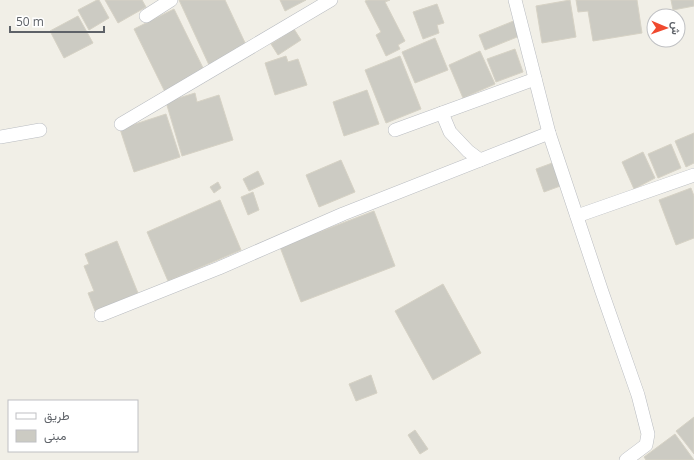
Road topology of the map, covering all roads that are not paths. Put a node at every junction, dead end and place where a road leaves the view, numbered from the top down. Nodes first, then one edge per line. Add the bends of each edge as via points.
1 (171, 0) edge
2 (331, 0) edge
3 (515, 0) edge
4 (146, 16) dead end
5 (535, 79) junction
6 (442, 113) junction
7 (121, 124) dead end
8 (40, 130) dead end
9 (395, 130) dead end
10 (549, 133) junction
11 (0, 137) edge
12 (480, 160) junction
13 (694, 175) edge
14 (577, 216) junction
15 (101, 315) dead end
16 (626, 460) edge

1 - 4 street
2 - 7 street
3 - 5 street
5 - 6 street
5 - 10 street
6 - 9 street
6 - 12 street via 450,132
8 - 11 street
10 - 12 street
10 - 14 street
12 - 15 street
13 - 14 street
14 - 16 street via 638,395 648,434 646,445

